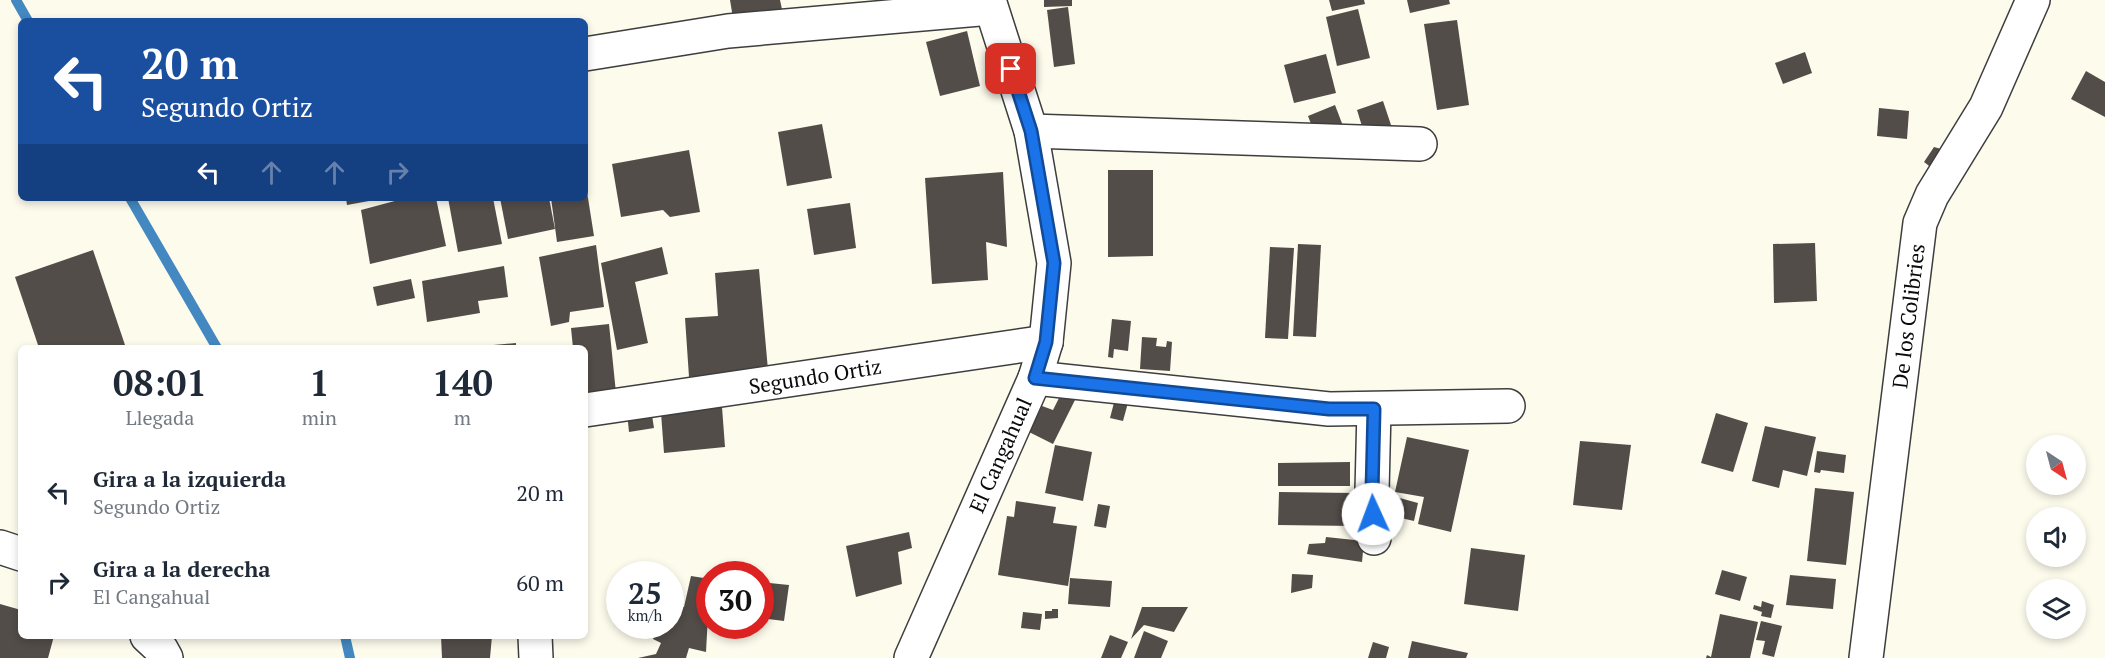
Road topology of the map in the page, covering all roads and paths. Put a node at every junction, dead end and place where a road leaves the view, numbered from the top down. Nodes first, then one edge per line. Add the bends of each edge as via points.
1 (2033, 0) edge
2 (990, 4) edge
3 (588, 54) edge
4 (1031, 131) junction
5 (1420, 144) dead end
6 (1046, 342) junction
7 (1035, 378) junction
8 (1508, 406) dead end
9 (1374, 409) junction
10 (588, 410) edge
11 (1374, 538) dead end
12 (0, 547) edge
13 (18, 553) edge
14 (150, 639) edge
15 (535, 639) edge
16 (166, 658) edge
17 (536, 658) edge
18 (911, 658) edge
19 (1866, 658) edge

1 - 19 street, De los Colibries via 1986,107 1932,195 1920,223
2 - 3 street via 728,31
2 - 4 street, El Cangahual
4 - 5 street
4 - 6 street, El Cangahual via 1054,263
6 - 7 street, El Cangahual
6 - 10 street, Segundo Ortiz
7 - 9 street via 1329,409
7 - 18 street, El Cangahual
8 - 9 street
9 - 11 street
12 - 13 street
14 - 16 street
15 - 17 street

